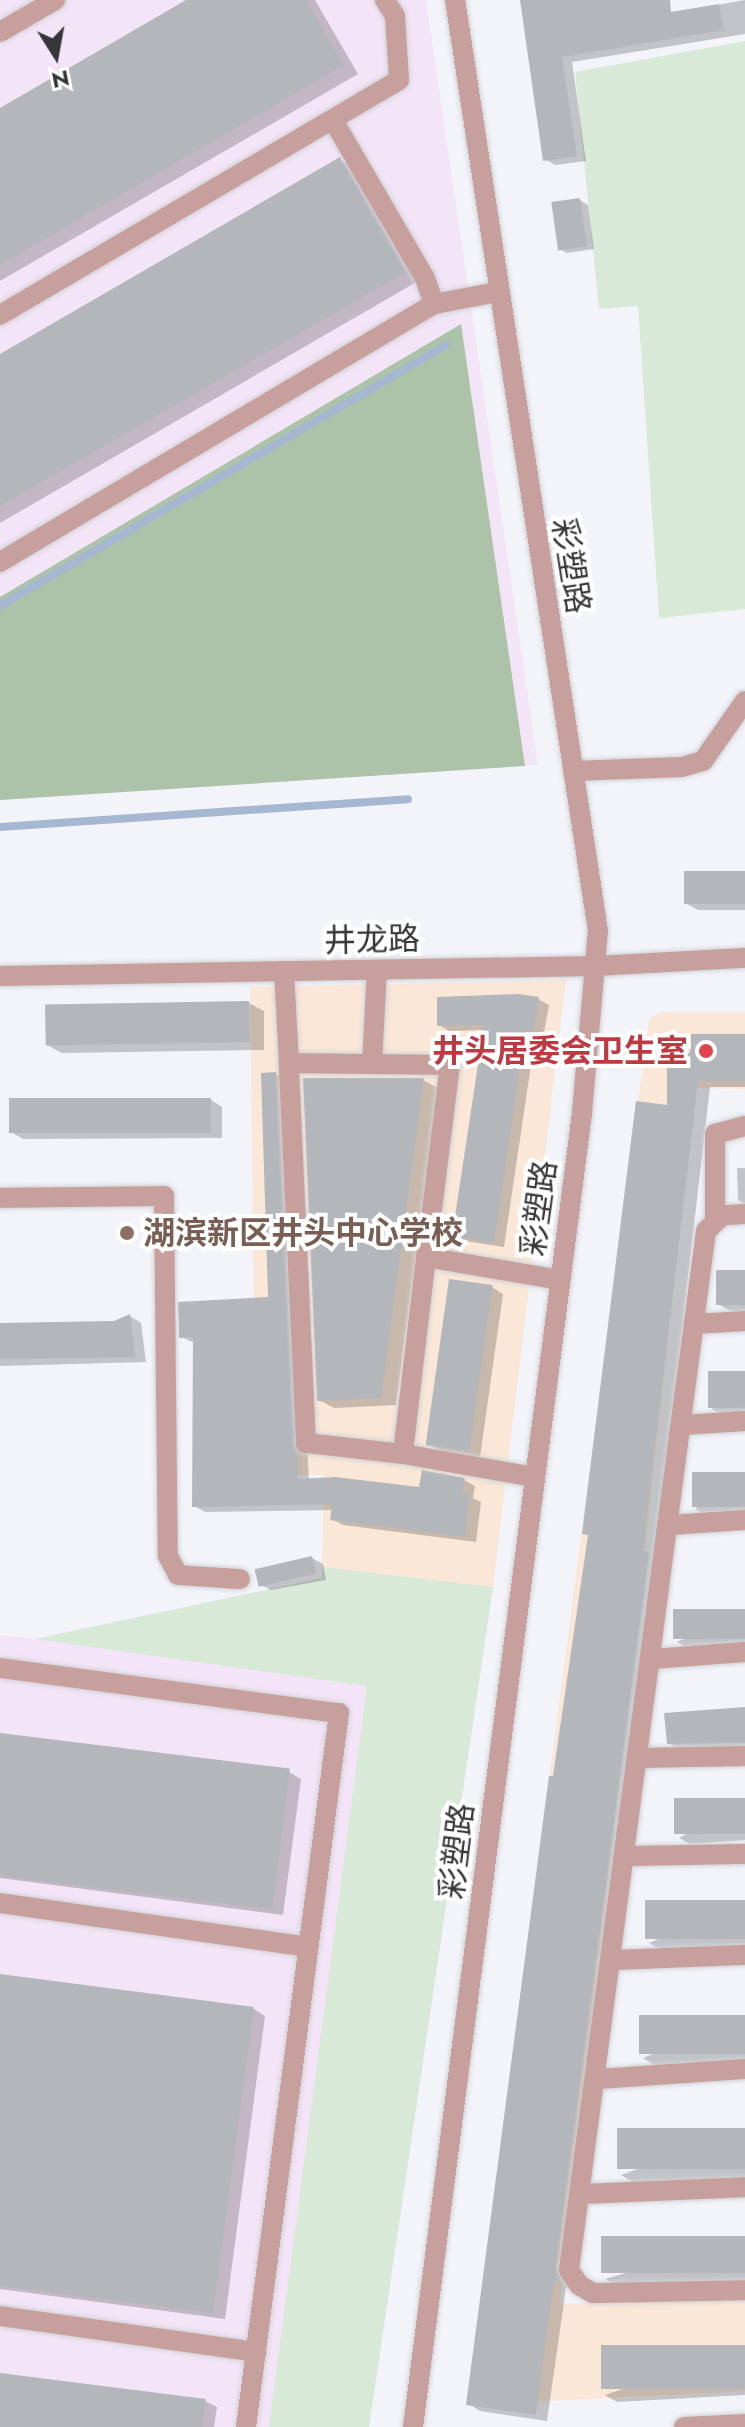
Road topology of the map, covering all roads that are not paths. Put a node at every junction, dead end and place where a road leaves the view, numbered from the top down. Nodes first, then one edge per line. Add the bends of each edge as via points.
1 (55, 0) edge
2 (385, 0) edge
3 (455, 0) edge
4 (0, 32) edge
5 (333, 120) junction
6 (498, 292) junction
7 (434, 304) junction
8 (0, 315) edge
9 (0, 562) edge
10 (745, 701) edge
11 (573, 771) junction
12 (745, 958) edge
13 (595, 966) junction
14 (377, 970) junction
15 (284, 971) junction
16 (0, 976) edge
17 (289, 1063) junction
18 (372, 1064) junction
19 (745, 1126) edge
20 (0, 1198) edge
21 (745, 1214) edge
22 (715, 1219) junction
23 (426, 1257) junction
24 (560, 1280) junction
25 (745, 1321) edge
26 (695, 1324) junction
27 (745, 1421) edge
28 (682, 1425) junction
29 (403, 1454) junction
30 (535, 1477) junction
31 (745, 1520) edge
32 (669, 1525) junction
33 (240, 1579) dead end
34 (745, 1652) edge
35 (652, 1659) junction
36 (0, 1668) edge
37 (745, 1756) edge
38 (639, 1758) junction
39 (745, 1854) edge
40 (626, 1856) junction
41 (0, 1903) edge
42 (308, 1947) junction
43 (745, 1955) edge
44 (612, 1960) junction
45 (745, 2069) edge
46 (597, 2079) junction
47 (745, 2187) edge
48 (580, 2194) junction
49 (745, 2290) edge
50 (0, 2316) edge
51 (256, 2352) junction
52 (745, 2424) edge
53 (417, 2426) edge
54 (246, 2427) edge
55 (684, 2427) edge

1 - 4 street
2 - 5 street via 395,16 399,80
3 - 6 street, 彩塑路
5 - 7 street via 425,278
5 - 8 street
6 - 7 street
6 - 11 street, 彩塑路
7 - 9 street
10 - 11 street via 703,761 682,767
11 - 13 street, 彩塑路 via 598,931
12 - 13 street, 井龙路
13 - 14 street, 井龙路
13 - 24 street, 彩塑路
14 - 15 street, 井龙路
14 - 18 street
15 - 16 street, 井龙路
15 - 17 street
17 - 18 street
17 - 29 street via 306,1443
18 - 23 street via 450,1065
19 - 22 street via 724,1127 715,1134
20 - 33 street via 164,1196 168,1556 178,1575
21 - 22 street
22 - 26 street via 706,1231
23 - 24 street
23 - 29 street
24 - 30 street, 彩塑路
25 - 26 street
26 - 28 street
27 - 28 street
28 - 32 street
29 - 30 street
30 - 53 street, 彩塑路
31 - 32 street
32 - 35 street
34 - 35 street
35 - 38 street
36 - 42 street via 339,1713
37 - 38 street
38 - 40 street
39 - 40 street
40 - 44 street
41 - 42 street
42 - 51 street
43 - 44 street
44 - 46 street
45 - 46 street
46 - 48 street
47 - 48 street
48 - 49 street via 569,2270 579,2285 616,2295
50 - 51 street
51 - 54 street
52 - 55 street

